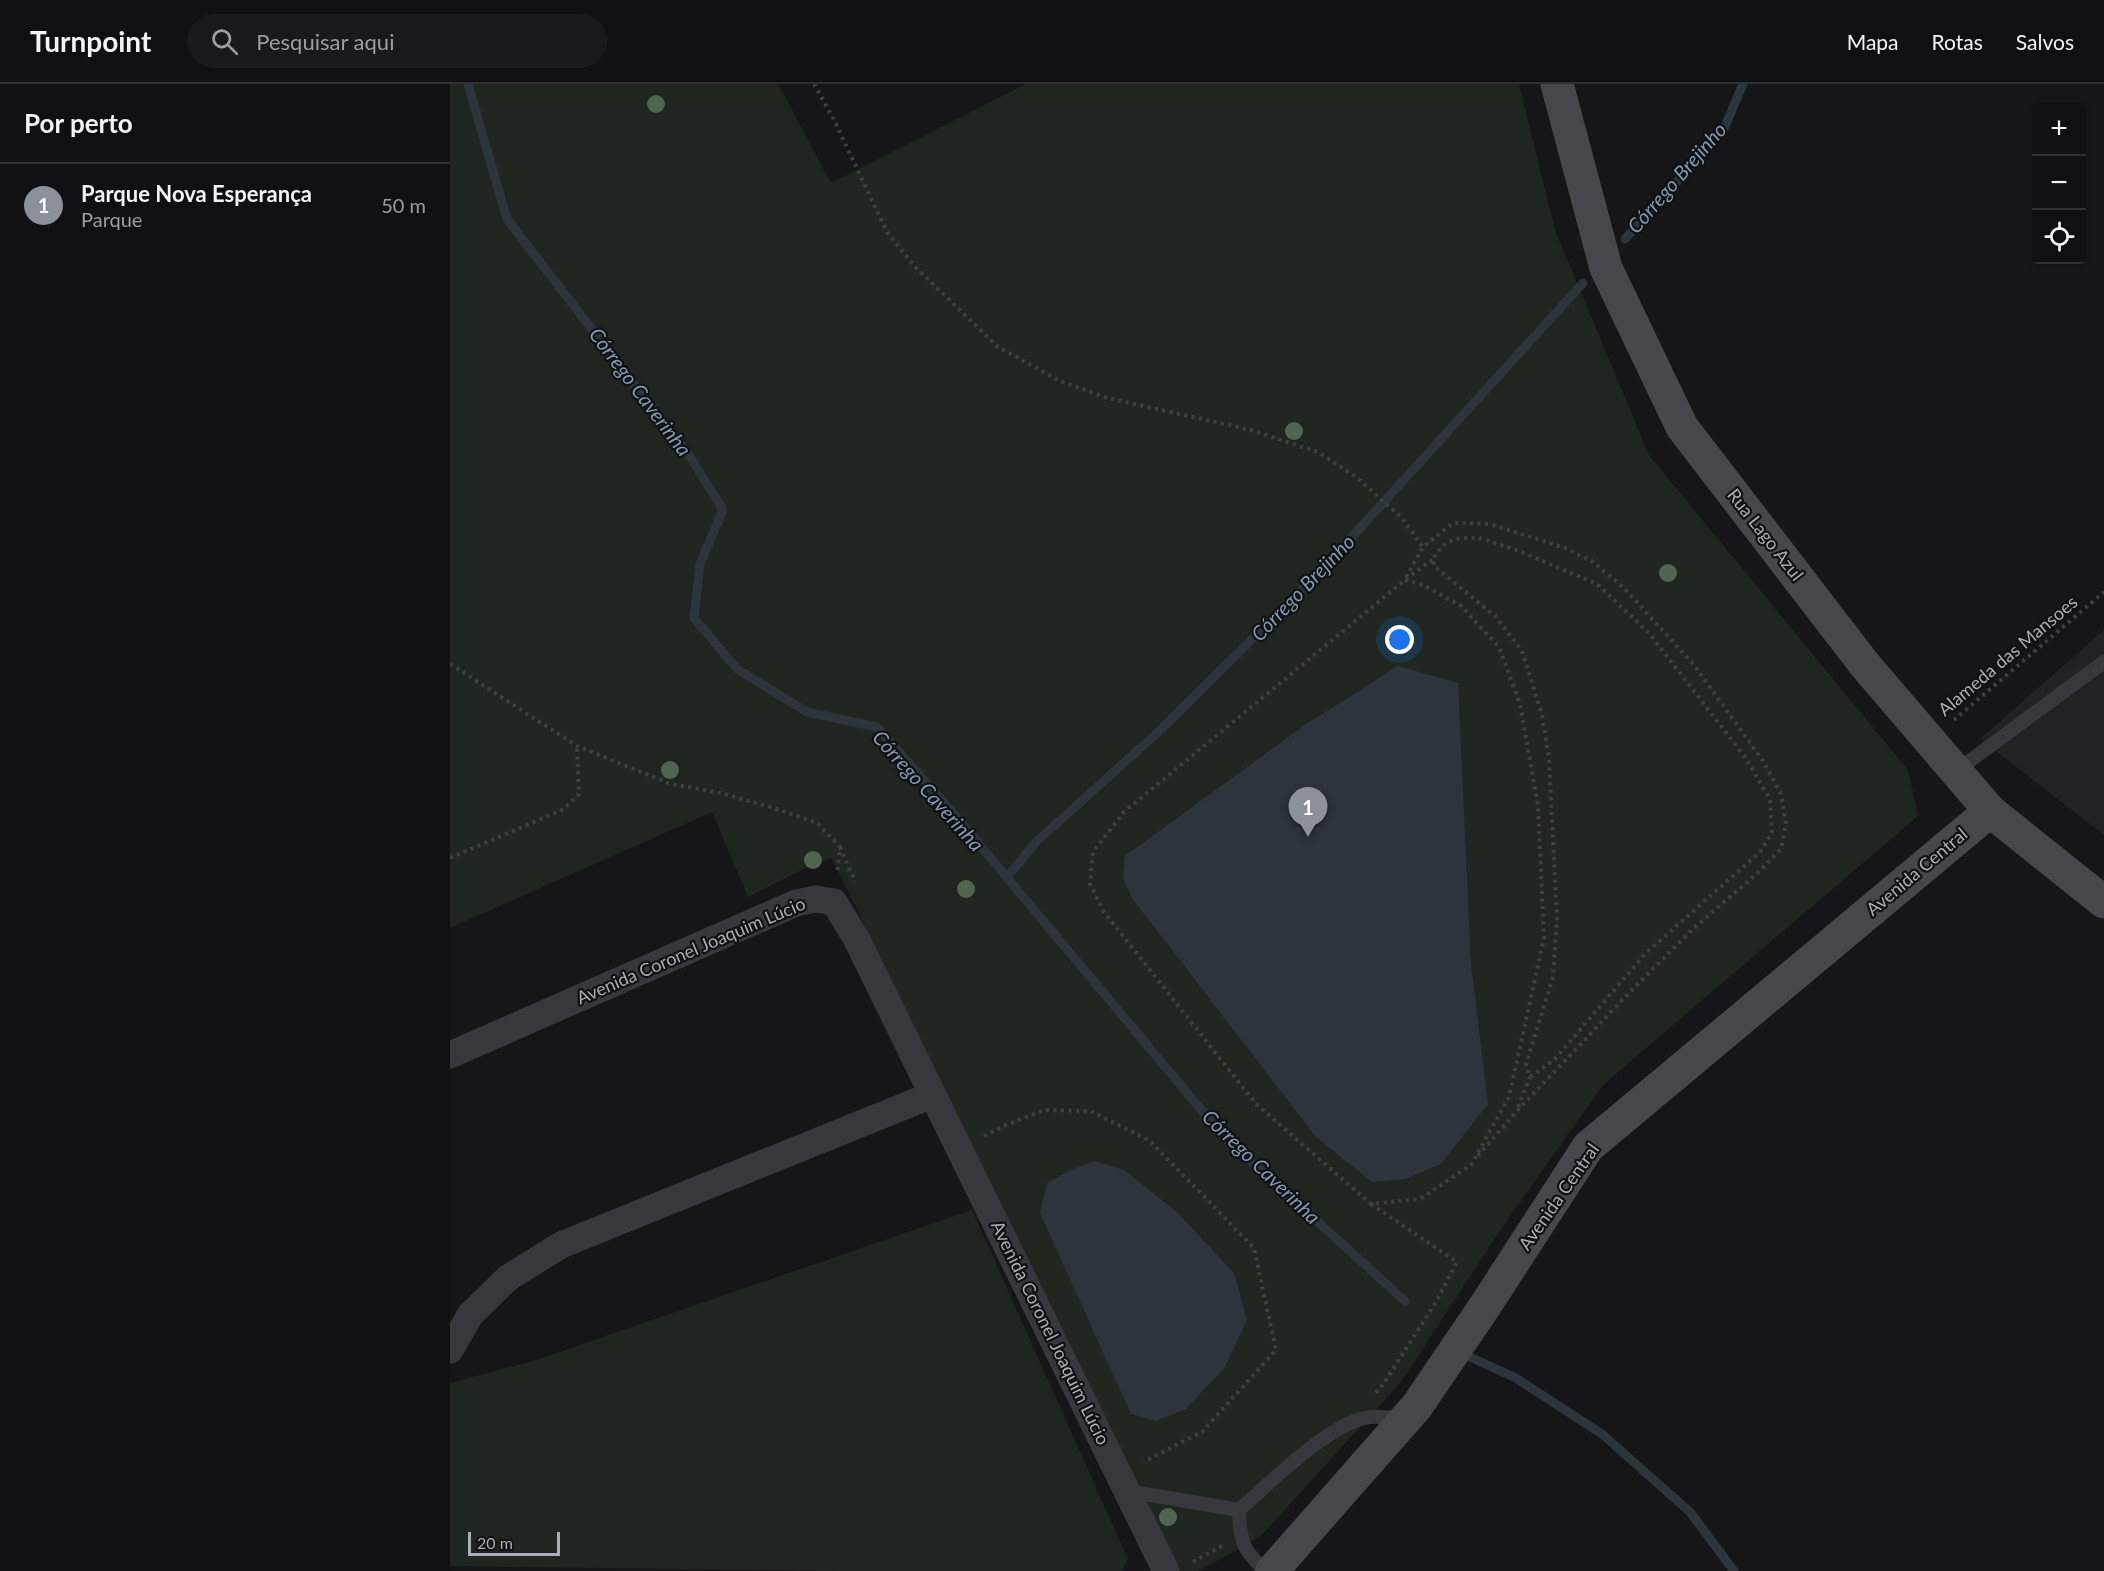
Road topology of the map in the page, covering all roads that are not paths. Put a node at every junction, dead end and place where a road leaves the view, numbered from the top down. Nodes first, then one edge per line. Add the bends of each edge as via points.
1 (1557, 84) edge
2 (2104, 662) edge
3 (1956, 771) junction
4 (1990, 811) junction
5 (2104, 902) edge
6 (450, 1055) edge
7 (932, 1095) junction
8 (450, 1350) edge
9 (1411, 1413) junction
10 (1123, 1483) junction
11 (1239, 1510) junction
12 (1166, 1571) edge
13 (1265, 1571) edge
14 (1272, 1571) edge

1 - 3 street, Rua Lago Azul via 1606,268 1682,427 1865,665
2 - 3 lane
3 - 4 street, Rua Lago Azul
4 - 5 street, Rua Lago Azul
4 - 9 street, Avenida Central via 1588,1148
6 - 7 street, Avenida Coronel Joaquim Lúcio via 796,903 816,899 834,902 856,938
7 - 8 street via 561,1245 508,1278 470,1315
7 - 10 street, Avenida Coronel Joaquim Lúcio
9 - 11 lane via 1348,1423 1319,1442
9 - 14 street, Avenida Central
10 - 11 lane
10 - 12 street, Avenida Coronel Joaquim Lúcio
11 - 13 lane via 1240,1535 1247,1553

